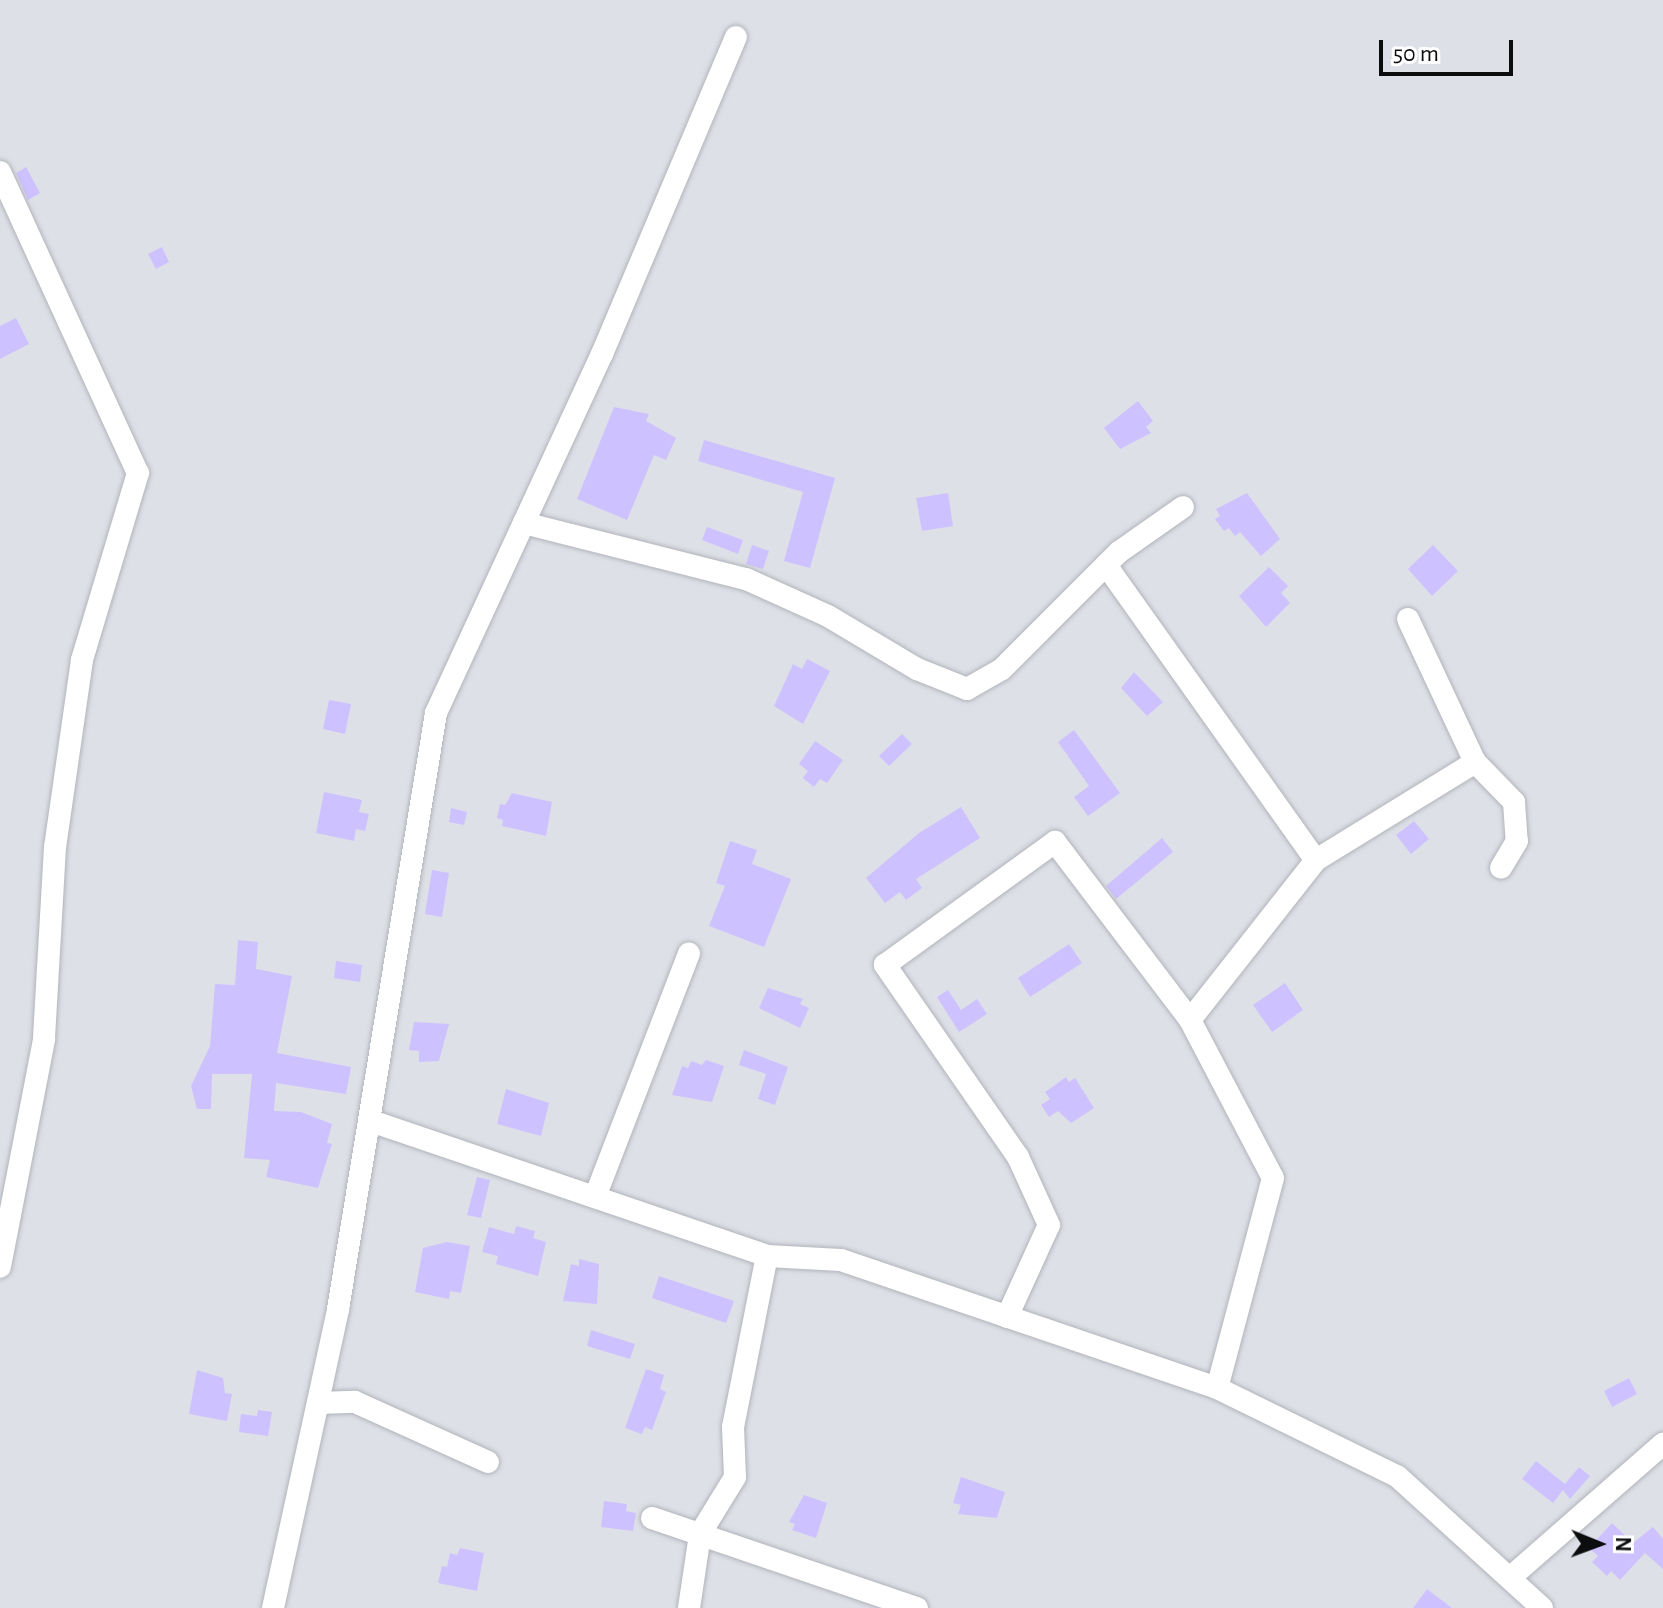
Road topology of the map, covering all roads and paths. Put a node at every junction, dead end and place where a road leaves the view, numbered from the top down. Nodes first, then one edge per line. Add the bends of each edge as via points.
1 (736, 37) dead end
2 (0, 172) edge
3 (1183, 507) dead end
4 (524, 523) junction
5 (1106, 565) junction
6 (1408, 619) dead end
7 (1475, 762) junction
8 (1316, 860) junction
9 (1501, 868) dead end
10 (689, 953) dead end
11 (1190, 1020) junction
12 (371, 1121) junction
13 (595, 1197) junction
14 (767, 1256) junction
15 (0, 1267) edge
16 (1007, 1317) junction
17 (1217, 1388) junction
18 (318, 1403) junction
19 (1663, 1444) edge
20 (488, 1462) dead end
21 (652, 1518) dead end
22 (700, 1534) junction
23 (1512, 1576) junction
24 (273, 1608) edge
25 (689, 1608) edge
26 (917, 1608) edge
27 (1542, 1608) edge

1 - 4 street
2 - 15 street via 138,473 82,660 55,847 44,1040
3 - 5 street
4 - 5 street via 746,579 828,616 917,669 967,689 1002,669
4 - 12 street via 436,713
5 - 8 street
6 - 7 street
7 - 8 street
7 - 9 street via 1514,802 1517,841
8 - 11 street
10 - 13 street
11 - 16 street via 1055,842 885,965 1018,1157 1049,1225
11 - 17 street via 1273,1178
12 - 13 street
12 - 18 street
13 - 14 street
14 - 16 street via 841,1260
14 - 22 street via 733,1427 735,1477
16 - 17 street
17 - 23 street via 1397,1476
18 - 20 street via 355,1402
18 - 24 street
19 - 23 street
21 - 22 street
22 - 25 street
22 - 26 street
23 - 27 street

